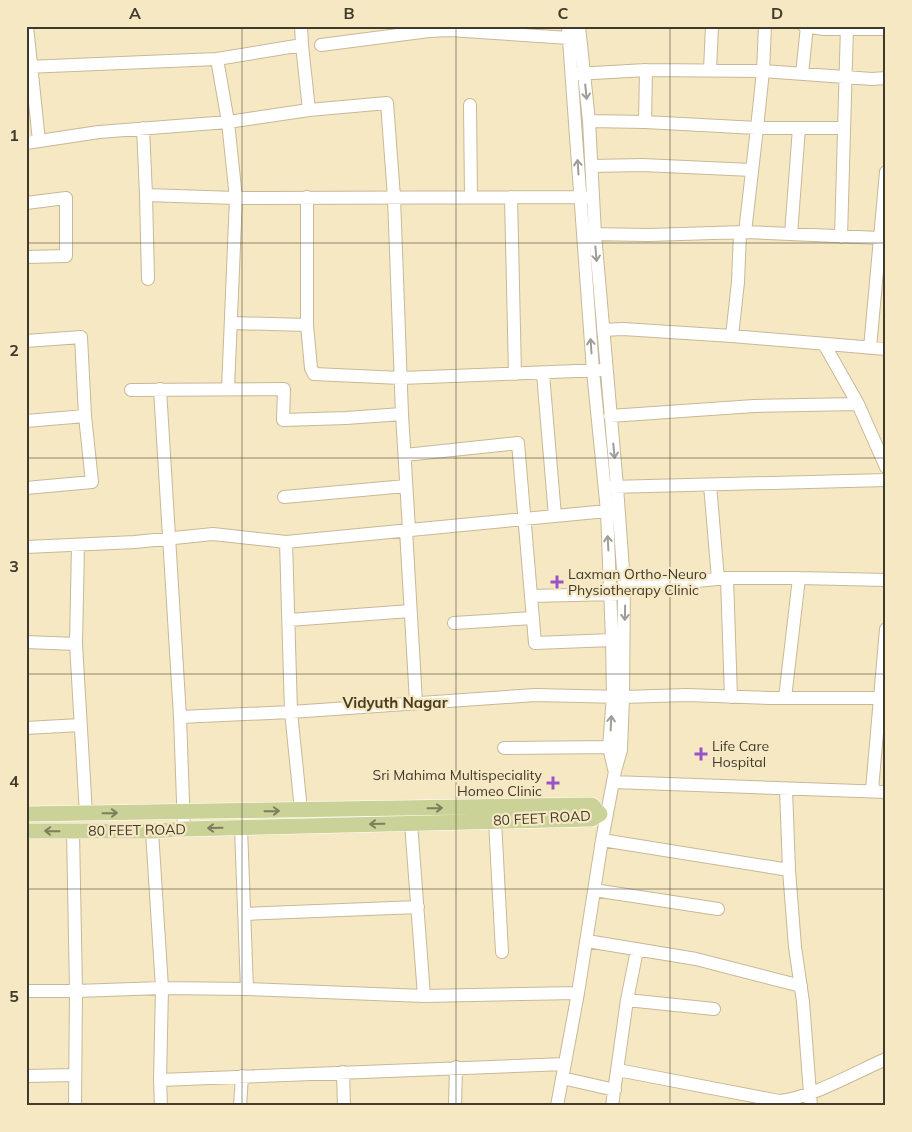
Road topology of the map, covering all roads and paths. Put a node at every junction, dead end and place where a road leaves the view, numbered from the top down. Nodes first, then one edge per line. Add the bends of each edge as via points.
1 (27, 26) edge
2 (301, 26) edge
3 (580, 26) edge
4 (712, 26) edge
5 (765, 26) edge
6 (806, 26) edge
7 (847, 28) edge
8 (886, 29) edge
9 (568, 32) edge
10 (302, 45) junction
11 (321, 45) dead end
12 (217, 59) junction
13 (29, 66) edge
14 (646, 70) junction
15 (710, 70) junction
16 (763, 71) junction
17 (577, 73) junction
18 (802, 74) junction
19 (845, 77) junction
20 (886, 78) edge
21 (470, 105) dead end
22 (309, 110) junction
23 (589, 120) junction
24 (228, 122) junction
25 (645, 122) junction
26 (143, 128) junction
27 (757, 128) junction
28 (799, 128) junction
29 (844, 128) junction
30 (40, 141) junction
31 (26, 144) edge
32 (592, 166) junction
33 (752, 170) junction
34 (886, 172) edge
35 (146, 195) junction
36 (307, 197) junction
37 (394, 197) junction
38 (471, 197) junction
39 (510, 197) junction
40 (580, 197) junction
41 (593, 197) junction
42 (236, 198) junction
43 (26, 202) edge
44 (884, 211) edge
45 (743, 233) junction
46 (589, 234) junction
47 (791, 234) junction
48 (841, 236) junction
49 (883, 238) edge
50 (26, 257) edge
51 (148, 279) dead end
52 (231, 324) junction
53 (307, 325) junction
54 (603, 330) junction
55 (732, 336) junction
56 (26, 341) edge
57 (824, 344) junction
58 (870, 348) junction
59 (886, 350) edge
60 (606, 370) junction
61 (593, 371) junction
62 (515, 374) junction
63 (543, 374) junction
64 (401, 378) junction
65 (228, 389) junction
66 (131, 390) dead end
67 (160, 390) junction
68 (858, 404) junction
69 (402, 414) junction
70 (85, 416) junction
71 (610, 416) junction
72 (26, 421) edge
73 (404, 455) junction
74 (886, 467) edge
75 (886, 480) edge
76 (710, 485) junction
77 (406, 486) junction
78 (618, 487) junction
79 (26, 488) edge
80 (604, 488) junction
81 (284, 497) dead end
82 (606, 511) junction
83 (555, 516) junction
84 (524, 519) junction
85 (407, 530) junction
86 (170, 538) junction
87 (286, 542) junction
88 (78, 545) junction
89 (26, 547) edge
90 (798, 578) junction
91 (723, 579) junction
92 (886, 580) edge
93 (625, 588) junction
94 (611, 594) junction
95 (531, 596) junction
96 (410, 611) junction
97 (533, 618) junction
98 (289, 620) junction
99 (454, 623) dead end
100 (886, 629) edge
101 (612, 640) junction
102 (26, 642) edge
103 (76, 644) junction
104 (885, 644) edge
105 (618, 697) junction
106 (731, 697) junction
107 (882, 697) edge
108 (785, 698) junction
109 (416, 702) junction
110 (290, 712) junction
111 (180, 716) junction
112 (80, 725) junction
113 (26, 728) edge
114 (610, 747) junction
115 (504, 748) dead end
116 (614, 777) junction
117 (786, 789) junction
118 (872, 790) junction
119 (886, 792) edge
120 (301, 810) junction
121 (184, 812) junction
122 (26, 814) edge
123 (86, 814) junction
124 (604, 814) junction
125 (495, 821) junction
126 (411, 823) junction
127 (241, 828) junction
128 (184, 829) junction
129 (26, 831) edge
130 (73, 831) junction
131 (152, 831) junction
132 (602, 840) junction
133 (789, 870) junction
134 (594, 890) junction
135 (418, 907) junction
136 (718, 909) dead end
137 (244, 914) junction
138 (586, 941) junction
139 (637, 950) junction
140 (502, 952) dead end
141 (801, 986) junction
142 (162, 988) junction
143 (247, 989) junction
144 (26, 991) edge
145 (76, 991) junction
146 (578, 993) junction
147 (424, 996) junction
148 (627, 1000) junction
149 (714, 1009) dead end
150 (886, 1059) edge
151 (564, 1064) junction
152 (456, 1067) junction
153 (618, 1070) junction
154 (343, 1072) junction
155 (75, 1075) junction
156 (26, 1076) edge
157 (242, 1076) junction
158 (562, 1078) junction
159 (160, 1080) junction
160 (615, 1090) junction
161 (810, 1099) edge
162 (74, 1106) edge
163 (161, 1106) edge
164 (240, 1106) edge
165 (344, 1106) edge
166 (455, 1106) edge
167 (557, 1106) edge
168 (612, 1106) edge

1 - 13 street
2 - 10 street
3 - 17 street
4 - 15 street
5 - 16 street
6 - 7 street
6 - 18 street
7 - 8 street
7 - 19 street
9 - 11 street via 429,31
9 - 17 street
10 - 12 street
10 - 22 street
12 - 13 street
12 - 24 street
13 - 30 street
14 - 15 street
14 - 17 street
14 - 25 street
15 - 16 street
16 - 18 street
16 - 27 street
17 -> 23 street
40 -> 17 street
18 - 19 street
19 - 20 street
19 - 29 street
21 - 38 street
22 - 24 street
22 - 37 street via 387,103
23 - 25 street
23 - 32 street
24 - 26 street
24 - 42 street
25 - 27 street
26 - 30 street
26 - 35 street
27 - 28 street
27 - 33 street
28 - 29 street
28 - 47 street
29 - 48 street
30 - 31 street
32 - 33 street
32 - 41 street
33 - 45 street
34 - 44 street
35 - 42 street
35 - 51 street
36 - 37 street
36 - 42 street
36 - 53 street
37 - 38 street
37 - 64 street
38 - 39 street
39 - 40 street
39 - 62 street
40 - 41 street
40 - 46 street
41 - 46 street
42 - 52 street
43 - 50 street via 66,198 66,256
44 - 49 street
45 - 46 street
45 - 47 street
45 - 55 street
46 -> 54 street
61 -> 46 street
47 - 48 street
48 - 49 street
49 - 58 street
52 - 53 street
52 - 65 street
53 - 64 street via 314,374
54 - 55 street
54 - 60 street
55 - 57 street
56 - 70 street via 81,338
57 - 58 street
57 - 68 street
58 - 59 street
60 - 61 street
60 - 71 street
61 - 63 street
61 - 80 street
62 - 63 street
62 - 64 street
63 - 83 street
64 - 69 street
65 - 67 street
65 - 69 street via 284,388 283,420
66 - 67 street
67 - 86 street
68 - 71 street via 754,406
68 - 74 street
69 - 73 street
70 - 72 street
70 - 79 street via 92,482
71 -> 78 street
73 - 77 street
73 - 84 street via 518,443
75 - 76 street
76 - 78 street
76 - 91 street
77 - 81 street
77 - 85 street
78 - 80 street
78 - 93 street
80 - 82 street
82 - 83 street
94 -> 82 street
83 - 84 street
84 - 85 street
84 - 95 street
85 - 87 street
85 - 96 street
86 - 87 street via 213,534
86 - 88 street
86 - 111 street
87 - 98 street
88 - 89 street
88 - 103 street
90 - 91 street
90 - 92 street
90 - 108 street
91 - 93 street
91 - 106 street
93 - 94 street
93 -> 105 street
94 - 95 street
94 - 101 street
95 - 97 street
96 - 98 street
96 - 109 street
97 - 99 street
97 - 101 street via 536,643
98 - 110 street
100 - 104 street
101 - 105 street
102 - 103 street
103 - 112 street
104 - 107 street
105 - 106 street
105 - 109 street via 535,695
114 -> 105 street
105 - 116 street via 621,750
106 - 108 street
107 - 108 street
107 - 118 street
109 - 110 street
110 - 111 street
110 - 120 street
111 - 121 street
112 - 113 street
112 - 123 street
114 - 115 street
114 - 116 street
116 - 117 street
116 - 124 street
117 - 118 street
117 - 133 street
118 - 119 street
121 -> 120 main road, 80 FEET ROAD
120 -> 124 main road, 80 FEET ROAD via 592,805
123 -> 121 main road, 80 FEET ROAD
121 - 128 street
122 - 123 main road, 80 FEET ROAD
124 - 125 main road, 80 FEET ROAD via 592,818
124 - 132 street
125 - 126 main road, 80 FEET ROAD
125 - 140 street
126 -> 127 main road, 80 FEET ROAD
126 - 135 street
127 -> 128 main road, 80 FEET ROAD
127 - 137 street
128 - 131 main road, 80 FEET ROAD
130 -> 129 main road, 80 FEET ROAD
130 - 131 main road, 80 FEET ROAD
130 - 145 street
131 - 142 street
132 - 133 street
132 - 134 street
133 - 141 street
134 - 136 street
134 - 138 street
135 - 137 street
135 - 147 street
137 - 143 street
138 - 139 street
138 - 146 street
139 - 141 street via 696,959
139 - 148 street
141 - 161 street
142 - 143 street
142 - 145 street
142 - 159 street
143 - 147 street
144 - 145 street
145 - 155 street
146 - 147 street
146 - 151 street
148 - 149 street
148 - 153 street
150 - 161 street
151 - 152 street
151 - 158 street
152 - 154 street
152 - 166 street
153 - 160 street
153 - 161 street via 769,1100
154 - 157 street
154 - 165 street
155 - 156 street
155 - 162 street
157 - 159 street
157 - 164 street
158 - 160 street
158 - 167 street
159 - 163 street
160 - 168 street

